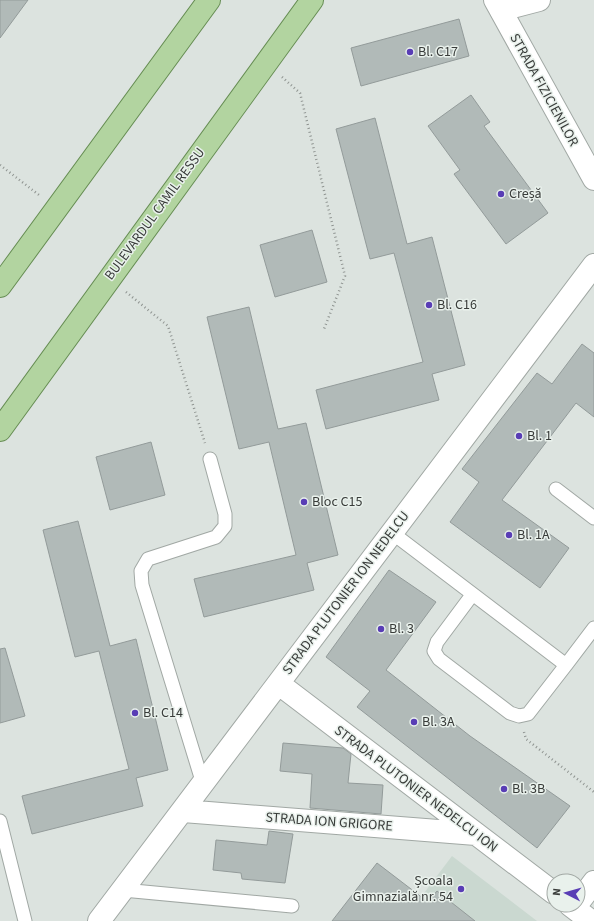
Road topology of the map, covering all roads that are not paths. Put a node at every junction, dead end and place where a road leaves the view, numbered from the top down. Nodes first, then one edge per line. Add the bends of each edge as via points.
1 (210, 0) edge
2 (312, 0) edge
3 (539, 0) edge
4 (498, 5) edge
5 (594, 179) edge
6 (594, 265) edge
7 (0, 286) edge
8 (0, 430) edge
9 (210, 459) road end
10 (556, 489) dead end
11 (594, 518) edge
12 (391, 532) junction
13 (472, 595) junction
14 (594, 628) edge
15 (566, 665) junction
16 (279, 684) junction
17 (203, 784) junction
18 (183, 811) junction
19 (0, 822) edge
20 (476, 834) junction
21 (594, 882) edge
22 (546, 887) edge
23 (122, 890) junction
24 (586, 895) edge
25 (292, 906) dead end
26 (25, 921) edge
27 (99, 921) edge

1 - 7 main road
2 - 8 main road, BULEVARDUL CAMIL RESSU
3 - 4 street
4 - 5 street, STRADA FIZICIENILOR
6 - 12 street, STRADA PLUTONIER ION NEDELCU
9 - 17 lane via 225,514 225,526 216,537 148,559 141,571 142,585
10 - 11 lane
12 - 13 lane
12 - 16 street, STRADA PLUTONIER ION NEDELCU
13 - 15 lane
13 - 15 lane via 436,642 434,651 439,659 510,713 519,716 528,714
14 - 15 lane
16 - 17 street, STRADA PLUTONIER ION NEDELCU
16 - 20 street, STRADA PLUTONIER NEDELCU ION
17 - 18 street, STRADA PLUTONIER ION NEDELCU
18 - 20 street, STRADA ION GRIGORE
18 - 23 street, STRADA PLUTONIER ION NEDELCU
19 - 26 lane
20 - 22 street, STRADA PLUTONIER NEDELCU ION
21 - 24 street
23 - 25 lane
23 - 27 street, STRADA PLUTONIER ION NEDELCU

